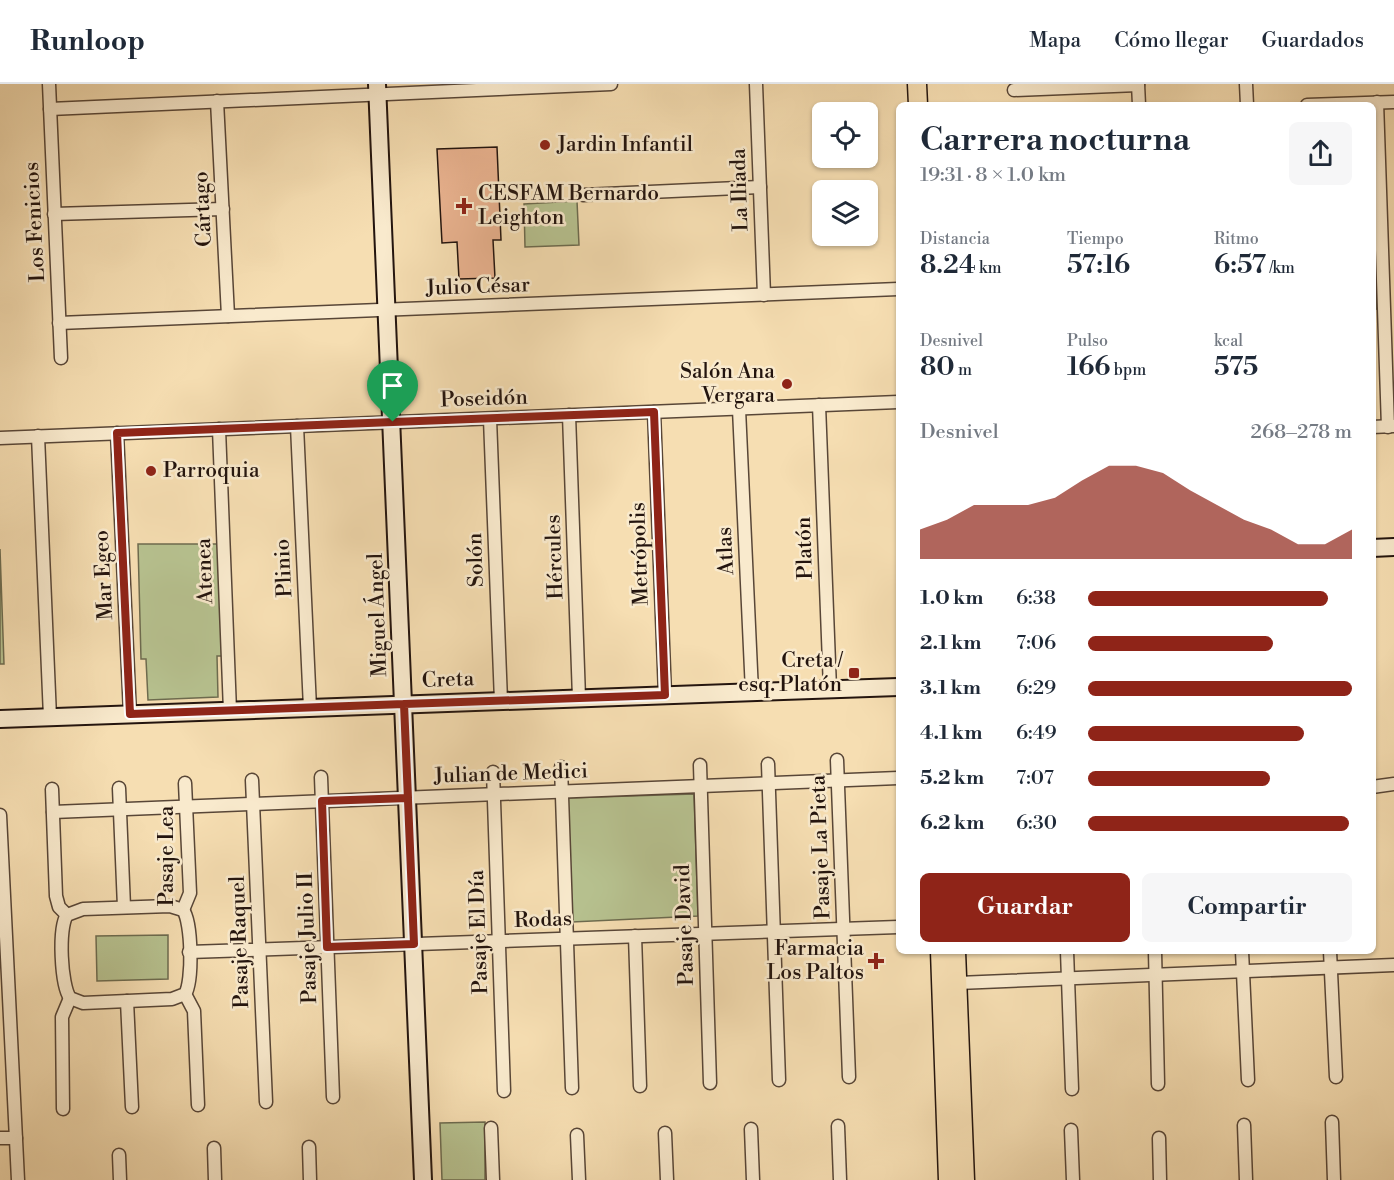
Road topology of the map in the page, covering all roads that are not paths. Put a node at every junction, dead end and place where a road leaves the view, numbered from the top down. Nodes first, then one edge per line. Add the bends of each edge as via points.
1 (49, 84) edge
2 (611, 84) edge
3 (756, 84) edge
4 (917, 84) edge
5 (1246, 84) edge
6 (1138, 85) edge
7 (377, 88) edge
8 (1014, 90) dead end
9 (218, 101) junction
10 (918, 102) edge
11 (1139, 102) edge
12 (1247, 102) edge
13 (1377, 102) joint
14 (1394, 102) edge
15 (50, 109) junction
16 (760, 187) junction
17 (583, 195) dead end
18 (223, 209) junction
19 (54, 214) junction
20 (896, 290) edge
21 (764, 295) junction
22 (388, 310) junction
23 (228, 316) junction
24 (59, 323) junction
25 (61, 358) dead end
26 (896, 402) edge
27 (819, 405) junction
28 (739, 409) junction
29 (654, 412) junction
30 (569, 415) junction
31 (490, 418) junction
32 (393, 422) junction
33 (297, 426) junction
34 (1391, 427) edge
35 (219, 429) junction
36 (117, 433) junction
37 (38, 436) junction
38 (0, 438) edge
39 (1394, 547) edge
40 (1376, 548) edge
41 (896, 687) edge
42 (830, 689) junction
43 (752, 692) junction
44 (665, 695) junction
45 (579, 698) junction
46 (501, 701) junction
47 (404, 704) junction
48 (310, 708) junction
49 (230, 711) junction
50 (130, 714) junction
51 (50, 717) junction
52 (0, 719) edge
53 (837, 760) dead end
54 (768, 764) dead end
55 (700, 765) dead end
56 (561, 767) dead end
57 (493, 772) dead end
58 (321, 777) dead end
59 (896, 778) edge
60 (252, 780) dead end
61 (837, 780) junction
62 (185, 783) dead end
63 (768, 783) junction
64 (1394, 784) edge
65 (701, 786) junction
66 (1376, 786) edge
67 (119, 788) dead end
68 (52, 789) dead end
69 (562, 792) junction
70 (493, 795) junction
71 (408, 798) junction
72 (322, 801) junction
73 (253, 804) junction
74 (186, 807) junction
75 (120, 810) junction
76 (53, 812) junction
77 (0, 815) edge
78 (1, 844) edge
79 (124, 908) junction
80 (183, 910) junction
81 (68, 915) junction
82 (896, 927) edge
83 (843, 929) junction
84 (774, 931) junction
85 (705, 934) junction
86 (635, 936) junction
87 (567, 938) junction
88 (499, 941) junction
89 (3, 944) edge
90 (414, 944) junction
91 (327, 947) junction
92 (260, 949) junction
93 (189, 952) junction
94 (939, 954) edge
95 (956, 954) edge
96 (1067, 954) edge
97 (1155, 954) edge
98 (1242, 954) edge
99 (1330, 954) edge
100 (1394, 965) edge
101 (1330, 968) junction
102 (1243, 971) junction
103 (1155, 975) junction
104 (1068, 978) junction
105 (958, 983) junction
106 (185, 994) junction
107 (70, 998) junction
108 (127, 1001) junction
109 (5, 1042) edge
110 (849, 1077) dead end
111 (1336, 1077) dead end
112 (779, 1080) dead end
113 (1248, 1080) dead end
114 (710, 1083) dead end
115 (1158, 1084) dead end
116 (640, 1086) dead end
117 (572, 1088) dead end
118 (1072, 1089) dead end
119 (504, 1091) dead end
120 (333, 1097) dead end
121 (266, 1102) dead end
122 (198, 1105) dead end
123 (132, 1107) dead end
124 (63, 1109) dead end
125 (1332, 1122) dead end
126 (1244, 1125) dead end
127 (838, 1126) dead end
128 (491, 1128) dead end
129 (752, 1129) dead end
130 (1071, 1130) dead end
131 (665, 1133) dead end
132 (577, 1135) dead end
133 (0, 1138) edge
134 (16, 1138) junction
135 (1158, 1138) dead end
136 (214, 1148) dead end
137 (309, 1148) dead end
138 (119, 1155) dead end
139 (18, 1180) edge
140 (120, 1180) edge
141 (216, 1180) edge
142 (310, 1180) edge
143 (423, 1180) edge
144 (493, 1180) edge
145 (579, 1180) edge
146 (667, 1180) edge
147 (753, 1180) edge
148 (840, 1180) edge
149 (948, 1180) edge
150 (965, 1180) edge
151 (1073, 1180) edge
152 (1160, 1180) edge
153 (1246, 1180) edge
154 (1334, 1180) edge

1 - 15 street, Los Fenicios
2 - 7 street
3 - 16 street, La Iliada
4 - 10 main road
5 - 12 street
6 - 8 street
6 - 11 street
7 - 9 street
7 - 22 street, Miguel Ángel
9 - 15 street
9 - 18 street, Cártago
13 - 14 street
13 - 34 street
15 - 19 street, Los Fenicios
16 - 17 street
16 - 21 street, La Iliada
18 - 19 street
18 - 23 street, Cártago
19 - 24 street, Los Fenicios
20 - 21 street, Julio César
21 - 22 street, Julio César
22 - 23 street, Julio César
22 - 32 street, Miguel Ángel
23 - 24 street, Julio César
24 - 25 street, Los Fenicios
26 - 27 street, Poseidón
27 - 28 street, Poseidón
27 - 42 street, Platón
28 - 29 street, Poseidón
28 - 43 street, Atlas
29 - 30 street, Poseidón
29 - 44 street, Metrópolis
30 - 31 street, Poseidón
30 - 45 street, Hércules
31 - 32 street, Poseidón
31 - 46 street, Solón
32 - 33 street, Poseidón
32 - 47 street, Miguel Ángel
33 - 35 street, Poseidón
33 - 48 street, Plinio
35 - 36 street, Poseidón
35 - 49 street, Atenea
36 - 37 street, Poseidón
36 - 50 street, Mar Egeo
37 - 38 street, Poseidón
37 - 51 street
39 - 40 street
41 - 42 street, Creta
42 - 43 street, Creta
43 - 44 street, Creta
44 - 45 street, Creta
45 - 46 street, Creta
46 - 47 street, Creta
47 - 48 street, Creta
47 - 71 street, Miguel Ángel
48 - 49 street, Creta
49 - 50 street, Creta
50 - 51 street, Creta
51 - 52 street, Creta
53 - 61 street, Pasaje La Pieta
54 - 63 street
55 - 65 street, Pasaje David
56 - 69 street
57 - 70 street, Pasaje El Día
58 - 72 street, Pasaje Julio II
59 - 61 street, Julian de Medici
60 - 73 street, Pasaje Raquel
61 - 63 street, Julian de Medici
61 - 83 street, Pasaje La Pieta
62 - 74 street, Pasaje Lea
63 - 65 street, Julian de Medici
63 - 84 street
64 - 66 street
65 - 69 street, Julian de Medici
65 - 85 street, Pasaje David
67 - 75 street
68 - 76 street
69 - 70 street, Julian de Medici
69 - 87 street
70 - 71 street, Julian de Medici
70 - 88 street, Pasaje El Día
71 - 72 street, Julian de Medici
71 - 90 street, Miguel Ángel
72 - 73 street, Julian de Medici
72 - 91 street, Pasaje Julio II
73 - 74 street, Julian de Medici
73 - 92 street, Pasaje Raquel
74 - 75 street, Julian de Medici
74 - 80 street, Pasaje Lea via 190,893
75 - 76 street, Julian de Medici
75 - 79 street
76 - 81 street via 56,896 59,907
77 - 78 street
78 - 89 street
79 - 80 street via 170,906
79 - 81 street via 77,909
80 - 93 street, Pasaje Lea via 188,921
81 - 107 street via 62,929 64,986
82 - 83 street, Rodas
83 - 84 street, Rodas
83 - 110 street, Pasaje La Pieta
84 - 85 street, Rodas
84 - 112 street
85 - 86 street, Rodas
85 - 114 street, Pasaje David
86 - 87 street, Rodas
86 - 116 street
87 - 88 street, Rodas
87 - 117 street
88 - 90 street, Rodas
88 - 119 street, Pasaje El Día
89 - 109 street
90 - 91 street, Rodas
90 - 143 street, Miguel Ángel
91 - 92 street, Rodas
91 - 120 street, Pasaje Julio II
92 - 93 street, Rodas
92 - 121 street, Pasaje Raquel
93 - 106 street, Pasaje Lea via 190,982
94 - 149 main road
95 - 105 main road
96 - 104 street
97 - 103 street
98 - 102 street
99 - 101 street
100 - 101 street
101 - 102 street
101 - 111 street
102 - 103 street
102 - 113 street
103 - 104 street
103 - 115 street
104 - 105 street
104 - 118 street
105 - 150 main road
106 - 108 street via 172,999
106 - 122 street, Pasaje Lea via 194,1011
107 - 108 street via 83,1003
107 - 124 street via 62,1017
108 - 123 street
109 - 134 street
125 - 154 street
126 - 153 street
127 - 148 street
128 - 144 street
129 - 147 street
130 - 151 street
131 - 146 street
132 - 145 street
133 - 134 street
134 - 139 street
135 - 152 street
136 - 141 street
137 - 142 street
138 - 140 street

